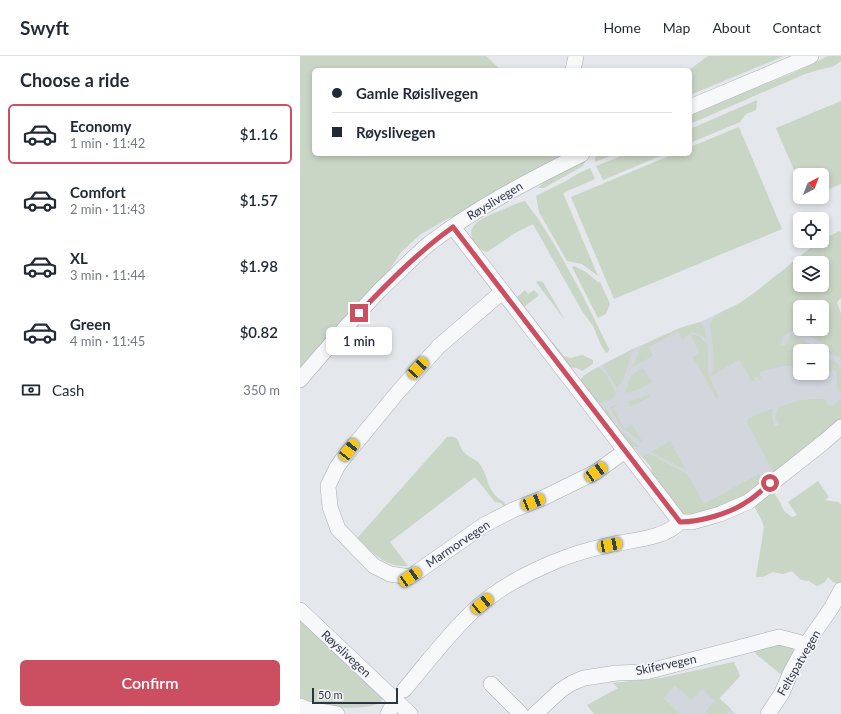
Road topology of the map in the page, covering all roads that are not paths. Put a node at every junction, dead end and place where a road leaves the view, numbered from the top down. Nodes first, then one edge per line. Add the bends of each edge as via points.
1 (576, 56) edge
2 (811, 56) edge
3 (573, 68) edge
4 (692, 106) edge
5 (578, 156) edge
6 (453, 227) junction
7 (502, 292) junction
8 (300, 380) edge
9 (841, 426) edge
10 (625, 451) junction
11 (680, 522) junction
12 (841, 590) edge
13 (300, 610) edge
14 (805, 646) junction
15 (491, 684) dead end
16 (399, 695) junction
17 (300, 706) edge
18 (337, 714) edge
19 (388, 714) edge
20 (410, 714) edge
21 (521, 714) edge
22 (535, 714) edge
23 (768, 714) edge

1 - 3 street
2 - 4 street
5 - 6 street, Røyslivegen via 506,194
6 - 7 street
6 - 8 street, Røyslivegen via 406,265 350,322
7 - 10 street
7 - 10 street, Marmorvegen via 439,346 342,460 328,486 330,507 338,529 374,566 390,574 410,577 484,525 596,472
9 - 11 street via 748,502 720,514 692,522
10 - 11 street
11 - 16 street via 664,533 591,549 555,561 507,586 478,608 448,637
12 - 14 street, Feltspatvegen
13 - 16 street, Røyslivegen
14 - 22 street, Skifervegen via 780,637 646,672 584,678 561,690
14 - 23 street, Feltspatvegen via 782,693
15 - 21 street
16 - 19 street
16 - 20 street, Røyslivegen
17 - 18 street

